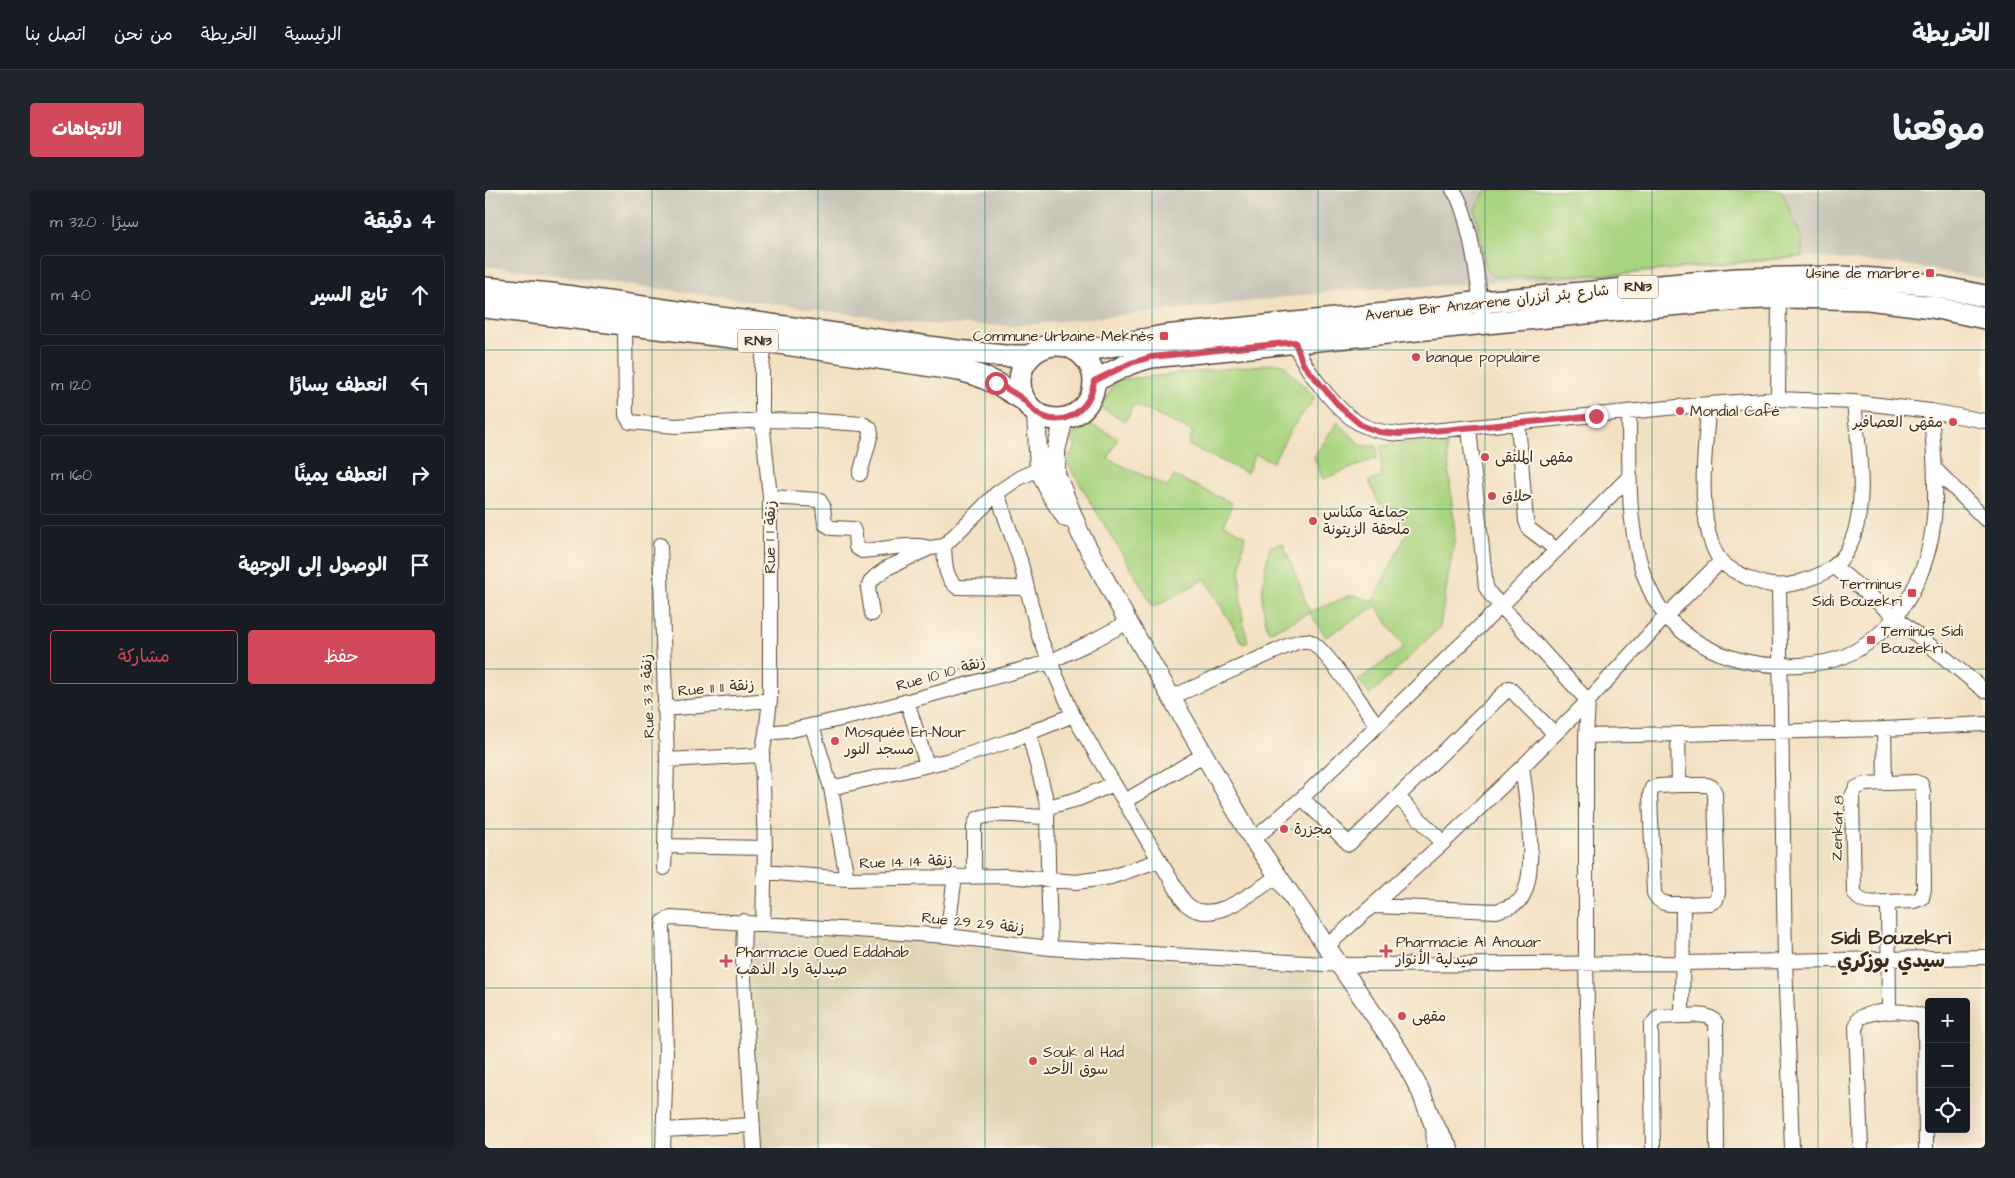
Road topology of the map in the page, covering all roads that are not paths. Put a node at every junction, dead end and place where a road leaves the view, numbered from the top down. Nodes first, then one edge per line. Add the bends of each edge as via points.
1 (1453, 190) edge
2 (485, 288) edge
3 (1985, 296) edge
4 (1779, 297) junction
5 (1481, 302) junction
6 (485, 307) edge
7 (1985, 318) edge
8 (625, 324) junction
9 (1483, 324) junction
10 (1293, 333) junction
11 (765, 341) junction
12 (1079, 352) junction
13 (1030, 356) junction
14 (1094, 381) junction
15 (1779, 400) junction
16 (1854, 402) junction
17 (1709, 404) junction
18 (1030, 406) junction
19 (1931, 411) junction
20 (1629, 413) junction
21 (1064, 418) junction
22 (762, 420) junction
23 (1985, 421) edge
24 (1518, 423) junction
25 (1469, 428) junction
26 (1039, 469) junction
27 (1935, 469) junction
28 (860, 474) dead end
29 (1630, 476) junction
30 (997, 493) junction
31 (770, 497) junction
32 (1964, 499) junction
33 (1985, 504) edge
34 (1985, 518) edge
35 (1080, 533) junction
36 (660, 545) dead end
37 (937, 547) junction
38 (1557, 550) junction
39 (1721, 561) junction
40 (1835, 567) junction
41 (1779, 587) junction
42 (1027, 588) junction
43 (1501, 606) junction
44 (872, 614) dead end
45 (1666, 616) junction
46 (1897, 617) junction
47 (1128, 622) junction
48 (1049, 662) junction
49 (1781, 666) junction
50 (1985, 692) edge
51 (1172, 697) junction
52 (770, 700) junction
53 (907, 701) junction
54 (1588, 701) junction
55 (664, 709) junction
56 (1073, 715) junction
57 (1985, 724) edge
58 (1377, 725) junction
59 (812, 726) junction
60 (1884, 729) junction
61 (1781, 731) junction
62 (1029, 734) junction
63 (1555, 734) junction
64 (1678, 734) junction
65 (1585, 736) junction
66 (764, 744) junction
67 (1205, 754) junction
68 (667, 760) junction
69 (927, 765) junction
70 (1522, 767) junction
71 (1885, 782) junction
72 (1114, 784) junction
73 (1679, 785) junction
74 (831, 788) junction
75 (1398, 797) junction
76 (1302, 798) junction
77 (1125, 801) junction
78 (1047, 812) junction
79 (1253, 840) junction
80 (1443, 843) junction
81 (665, 846) junction
82 (765, 848) junction
83 (1160, 860) junction
84 (664, 868) dead end
85 (765, 872) junction
86 (955, 876) junction
87 (973, 876) junction
88 (1278, 876) junction
89 (847, 880) junction
90 (1048, 880) junction
91 (1888, 902) junction
92 (1683, 904) junction
93 (1374, 906) junction
94 (744, 921) junction
95 (763, 923) junction
96 (947, 936) junction
97 (1327, 946) junction
98 (1050, 948) junction
99 (1985, 957) edge
100 (1889, 958) junction
101 (1785, 960) junction
102 (1586, 963) junction
103 (1684, 963) junction
104 (1340, 966) junction
105 (1889, 1012) junction
106 (1682, 1016) junction
107 (1433, 1123) junction
108 (753, 1125) junction
109 (664, 1130) junction
110 (663, 1148) edge
111 (754, 1148) edge
112 (1434, 1148) edge
113 (1449, 1148) edge
114 (1590, 1148) edge
115 (1653, 1148) edge
116 (1717, 1148) edge
117 (1792, 1148) edge
118 (1861, 1148) edge
119 (1926, 1148) edge

1 - 5 street via 1463,212
2 - 13 main road, Avenue Bir Anzarene شارع بئر أنزران / RN13 via 551,294 966,352
3 - 5 main road, Avenue Bir Anzarene شارع بئر أنزران / RN13 via 1924,284 1874,279 1790,277
4 - 7 main road, Avenue Bir Anzarene شارع بئر أنزران / RN13 via 1868,299
4 - 9 main road, Avenue Bir Anzarene شارع بئر أنزران / RN13
4 - 15 street
5 - 9 street
5 - 10 main road, Avenue Bir Anzarene شارع بئر أنزران / RN13
6 - 8 main road, RN13
8 - 11 main road, RN13
8 - 22 street via 626,415 630,422 676,426
9 - 10 main road, Avenue Bir Anzarene شارع بئر أنزران / RN13
10 - 12 main road, Avenue Bir Anzarene شارع بئر أنزران / RN13 via 1164,336
10 - 14 main road, Avenue Bir Anzarene شارع بئر أنزران / RN13 via 1151,357
10 - 25 street via 1303,364 1341,408 1361,425 1379,432 1399,434
11 - 18 main road, RN13 via 959,370 996,383
11 - 22 street, Rue 1 زنقة 1
12 - 13 main road, Avenue Bir Anzarene شارع بئر أنزران / RN13 via 1054,345 1045,346
12 - 14 main road via 1091,368
13 - 18 main road via 1020,377 1020,389
14 - 21 main road via 1089,401 1074,415
15 - 16 street
15 - 17 street
16 - 19 street
16 - 40 street via 1861,489 1859,521 1850,546
17 - 20 street
17 - 39 street via 1704,459 1705,515 1710,539
18 - 21 main road, RN13 via 1045,418
18 - 26 street
19 - 23 street
19 - 27 street
20 - 24 street
20 - 29 street
21 - 35 street via 1056,452 1056,474
22 - 28 street via 863,424 870,428 871,434
22 - 31 street, Rue 1 زنقة 1
24 - 25 street
24 - 38 street via 1526,521 1529,529
25 - 43 street via 1485,580 1490,594
26 - 30 street
26 - 35 street via 1061,511
27 - 32 street
27 - 46 street via 1937,504 1925,566
29 - 38 street
29 - 45 street via 1632,524 1638,560 1649,589
30 - 37 street
30 - 42 street
31 - 37 street via 819,500 825,524 832,528 853,529 859,550 919,545
31 - 52 street, Rue 1 زنقة 1
32 - 33 street
32 - 34 street
35 - 47 street
36 - 55 street, Rue 3 زنقة 3
37 - 42 street via 949,579 957,587
37 - 44 street via 887,568 871,581 868,594
38 - 43 street
39 - 41 street via 1756,582
39 - 45 street
40 - 41 street via 1819,576
40 - 46 street
41 - 49 street
42 - 48 street
43 - 54 street
43 - 58 street
45 - 49 street via 1691,638 1713,651 1732,658
45 - 54 street
46 - 49 street via 1871,640 1844,656 1815,664
46 - 50 street
47 - 48 street, Rue 10 زنقة 10
47 - 51 street
48 - 53 street, Rue 10 زنقة 10
48 - 56 street
49 - 61 street
51 - 58 street via 1285,647 1310,641 1319,647
51 - 67 street
52 - 55 street, Rue 11 زنقة 11
52 - 66 street, Rue 1 زنقة 1
53 - 59 street, Rue 10 زنقة 10
53 - 69 street
54 - 63 street
54 - 65 street
55 - 68 street, Rue 3 زنقة 3
56 - 62 street
56 - 72 street
57 - 60 street
58 - 76 street
59 - 66 street, Rue 10 زنقة 10
59 - 74 street
60 - 61 street
60 - 71 street
61 - 64 street
61 - 101 street
62 - 69 street
62 - 78 street
63 - 70 street
63 - 75 street via 1509,688
64 - 65 street
64 - 73 street
65 - 102 street
66 - 68 street, Rue 10 زنقة 10
66 - 82 street, Rue 1 زنقة 1
67 - 77 street
67 - 79 street
68 - 81 street, Rue 3 زنقة 3
69 - 74 street
70 - 80 street
70 - 93 street via 1530,847 1525,888 1520,900 1497,911
71 - 91 street, Zenkat 8 via 1865,784 1856,788 1852,796 1854,892 1857,899 1866,903
71 - 91 street via 1915,782 1921,784 1923,791 1922,898
72 - 77 street
72 - 78 street
73 - 92 street via 1652,788 1650,795 1654,893 1657,900 1665,904
73 - 92 street via 1707,785 1715,793 1716,900
74 - 89 street
75 - 76 street via 1349,844
75 - 80 street
76 - 79 street
77 - 83 street
78 - 87 street via 977,819
78 - 90 street
79 - 88 street
80 - 93 street
81 - 82 street
81 - 84 street, Rue 3 زنقة 3
82 - 85 street, Rue 1 زنقة 1
83 - 88 street via 1186,905 1203,913 1227,907
83 - 90 street, Rue 14 زنقة 14 via 1111,877 1075,882
85 - 89 street, Rue 14 زنقة 14
85 - 95 street, Rue 1 زنقة 1
86 - 87 street, Rue 14 زنقة 14
86 - 89 street, Rue 14 زنقة 14
86 - 96 street
87 - 90 street, Rue 14 زنقة 14
88 - 97 street
90 - 98 street
91 - 100 street
92 - 103 street
93 - 97 street
94 - 95 street, Rue 29 زنقة 29
94 - 108 street via 743,962
94 - 109 street, Rue 29 زنقة 29 via 666,919 663,927
95 - 96 street, Rue 29 زنقة 29
96 - 98 street, Rue 29 زنقة 29
97 - 104 street
98 - 104 street, Rue 29 زنقة 29
99 - 100 street, Rue 29 زنقة 29
100 - 101 street, Rue 29 زنقة 29
100 - 105 street
101 - 103 street, Rue 29 زنقة 29
101 - 117 street
102 - 103 street, Rue 29 زنقة 29
102 - 104 street, Rue 29 زنقة 29
102 - 114 street
103 - 106 street
104 - 107 street via 1399,1051
105 - 118 street via 1869,1013 1859,1018 1856,1027
105 - 119 street via 1911,1012 1920,1015 1925,1022
106 - 115 street via 1658,1017 1651,1026
106 - 116 street via 1708,1016 1716,1023
107 - 112 street
107 - 113 street
108 - 109 street
108 - 111 street
109 - 110 street

